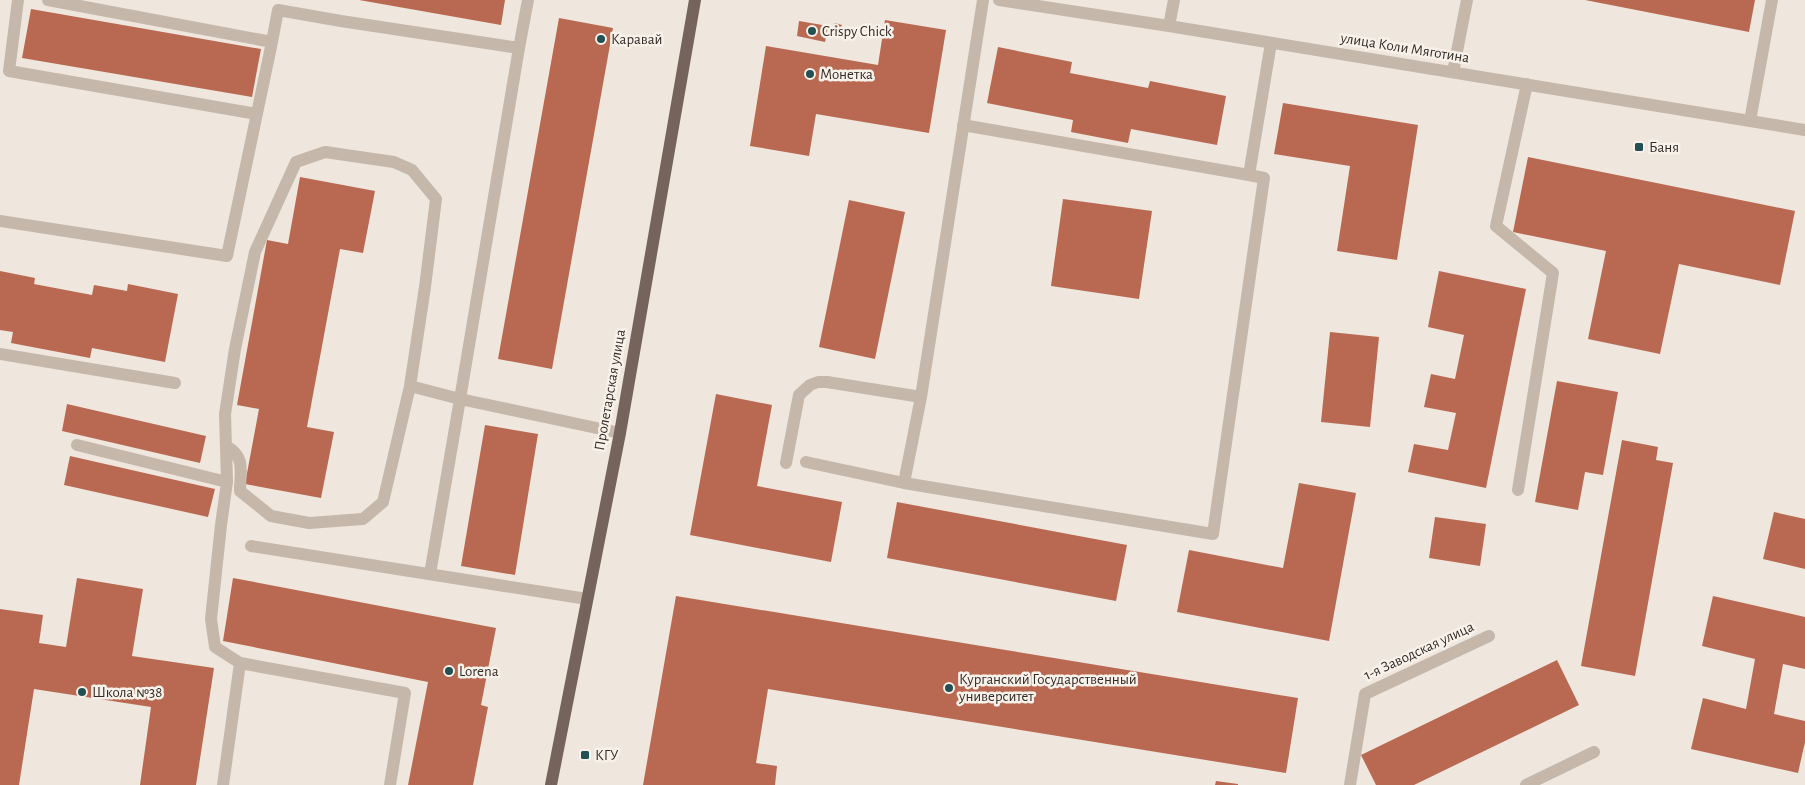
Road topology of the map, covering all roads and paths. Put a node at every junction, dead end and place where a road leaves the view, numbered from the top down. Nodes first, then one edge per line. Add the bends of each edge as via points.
1 (18, 0) edge
2 (48, 0) edge
3 (528, 0) edge
4 (695, 0) edge
5 (983, 0) edge
6 (999, 0) edge
7 (1174, 0) edge
8 (1466, 0) edge
9 (1772, 0) edge
10 (1169, 26) junction
11 (272, 42) junction
12 (1271, 42) junction
13 (519, 48) junction
14 (1452, 72) junction
15 (1527, 84) junction
16 (257, 114) junction
17 (1750, 121) junction
18 (963, 125) junction
19 (1805, 130) edge
20 (1249, 175) junction
21 (0, 221) edge
22 (0, 354) edge
23 (175, 384) dead end
24 (410, 386) junction
25 (921, 398) junction
26 (460, 399) junction
27 (620, 433) junction
28 (77, 445) dead end
29 (226, 446) junction
30 (806, 462) dead end
31 (786, 463) dead end
32 (227, 482) junction
33 (904, 483) junction
34 (1518, 490) dead end
35 (251, 546) dead end
36 (430, 574) junction
37 (587, 599) junction
38 (1489, 636) dead end
39 (240, 663) junction
40 (1594, 752) dead end
41 (223, 785) edge
42 (390, 785) edge
43 (551, 785) edge
44 (1350, 785) edge
45 (1526, 785) edge

1 - 16 street via 9,71
2 - 11 street
3 - 13 street
4 - 27 main road, Пролетарская улица
5 - 18 street
6 - 10 street, улица Коли Мяготина
7 - 10 street
8 - 14 street
9 - 17 street
10 - 12 street, улица Коли Мяготина
11 - 13 street via 278,10
11 - 16 street
12 - 14 street, улица Коли Мяготина
12 - 20 street
13 - 26 street
14 - 15 street, улица Коли Мяготина
15 - 17 street, улица Коли Мяготина
15 - 34 street via 1496,226 1553,273
16 - 21 street via 227,256
17 - 19 street, улица Коли Мяготина
18 - 20 street
18 - 25 street
20 - 33 street via 1264,178 1212,534
22 - 23 street
24 - 26 street
24 - 29 street via 383,502 363,519 309,523 271,516 240,491 241,462 236,452
24 - 29 street via 436,199 412,170 394,162 325,152 296,162 256,252 235,348 226,414
25 - 31 street via 827,382 810,385 799,395
25 - 33 street
26 - 27 street
26 - 36 street
27 - 37 main road, Пролетарская улица
28 - 32 street
29 - 32 street
30 - 33 street
32 - 39 street via 211,620 215,647
35 - 36 street
36 - 37 street
37 - 43 main road, Пролетарская улица
38 - 44 street, 1-я Заводская улица via 1366,694
39 - 41 street
39 - 42 street via 405,693
40 - 45 street

